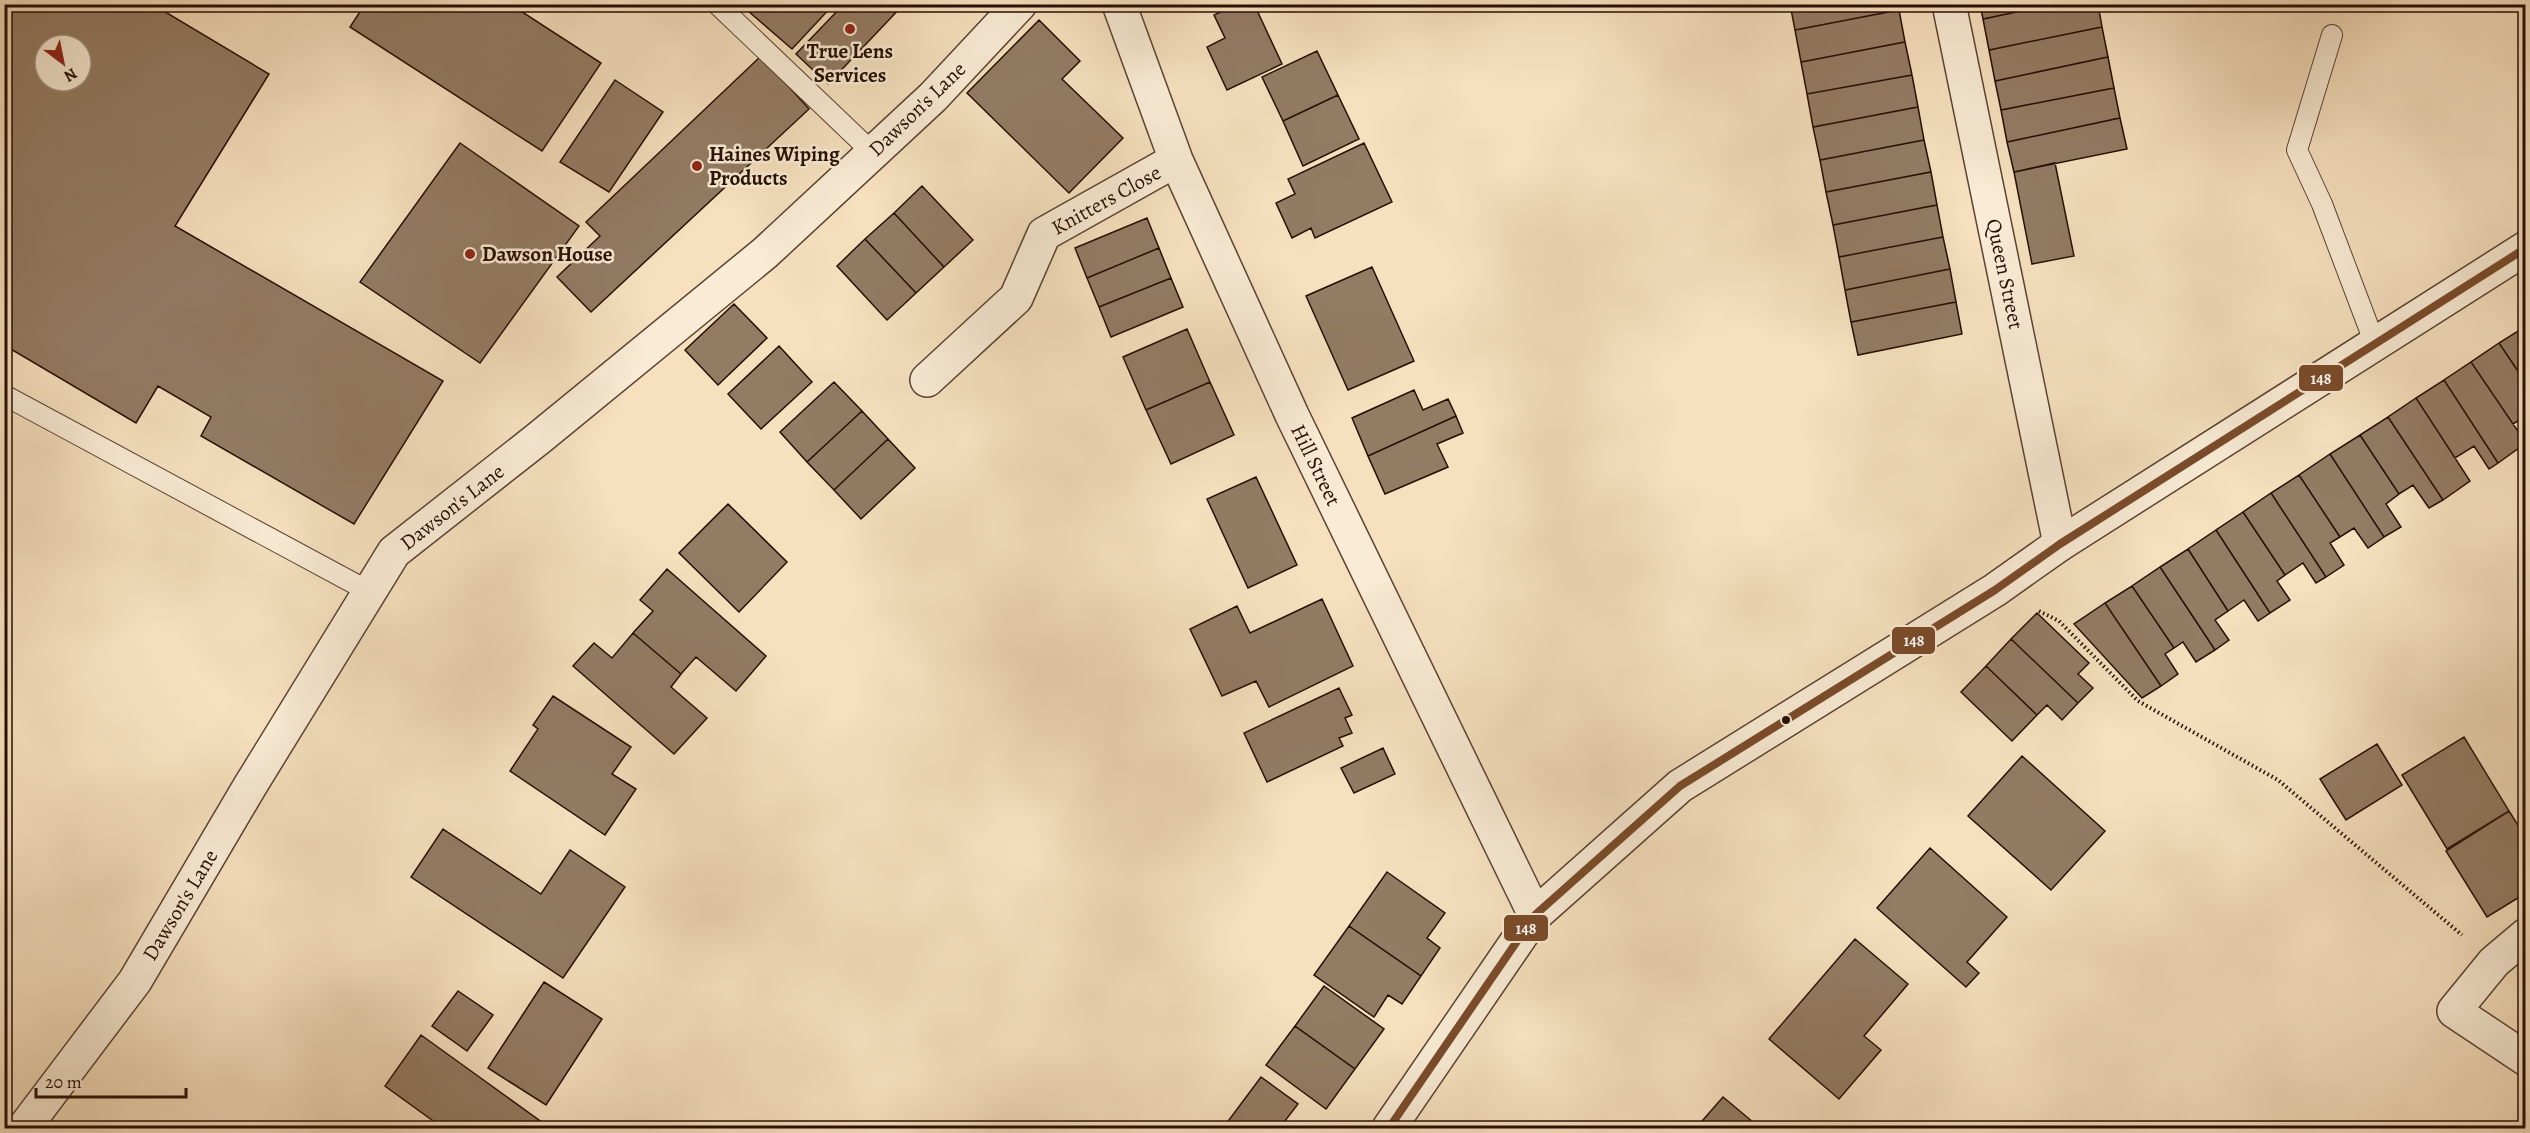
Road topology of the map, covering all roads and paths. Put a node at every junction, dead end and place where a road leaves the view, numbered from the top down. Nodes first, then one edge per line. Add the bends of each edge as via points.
1 (717, 4) edge
2 (1020, 4) edge
3 (1119, 4) edge
4 (1950, 4) edge
5 (2332, 35) dead end
6 (873, 153) junction
7 (1176, 160) junction
8 (2526, 248) edge
9 (2375, 344) junction
10 (927, 380) dead end
11 (4, 396) edge
12 (2060, 544) junction
13 (1995, 590) junction
14 (370, 592) junction
15 (1535, 915) junction
16 (2526, 935) edge
17 (2494, 962) junction
18 (2526, 1059) edge
19 (24, 1128) edge
20 (1389, 1128) edge

1 - 6 lane
2 - 6 street, Dawson's Lane via 933,97
3 - 7 street, Hill Street
4 - 12 street, Queen Street
5 - 9 lane via 2297,150 2322,204
6 - 14 street, Dawson's Lane via 765,253 394,552
7 - 10 street, Knitters Close via 1044,234 1016,298
7 - 15 street, Hill Street via 1292,415
8 - 9 street
9 - 12 street
11 - 14 lane
12 - 13 street
13 - 15 street via 1680,786
13 - 17 path via 2059,621 2138,701 2278,780
14 - 19 street, Dawson's Lane via 135,981
15 - 20 street
16 - 17 street
17 - 18 street via 2454,1011

